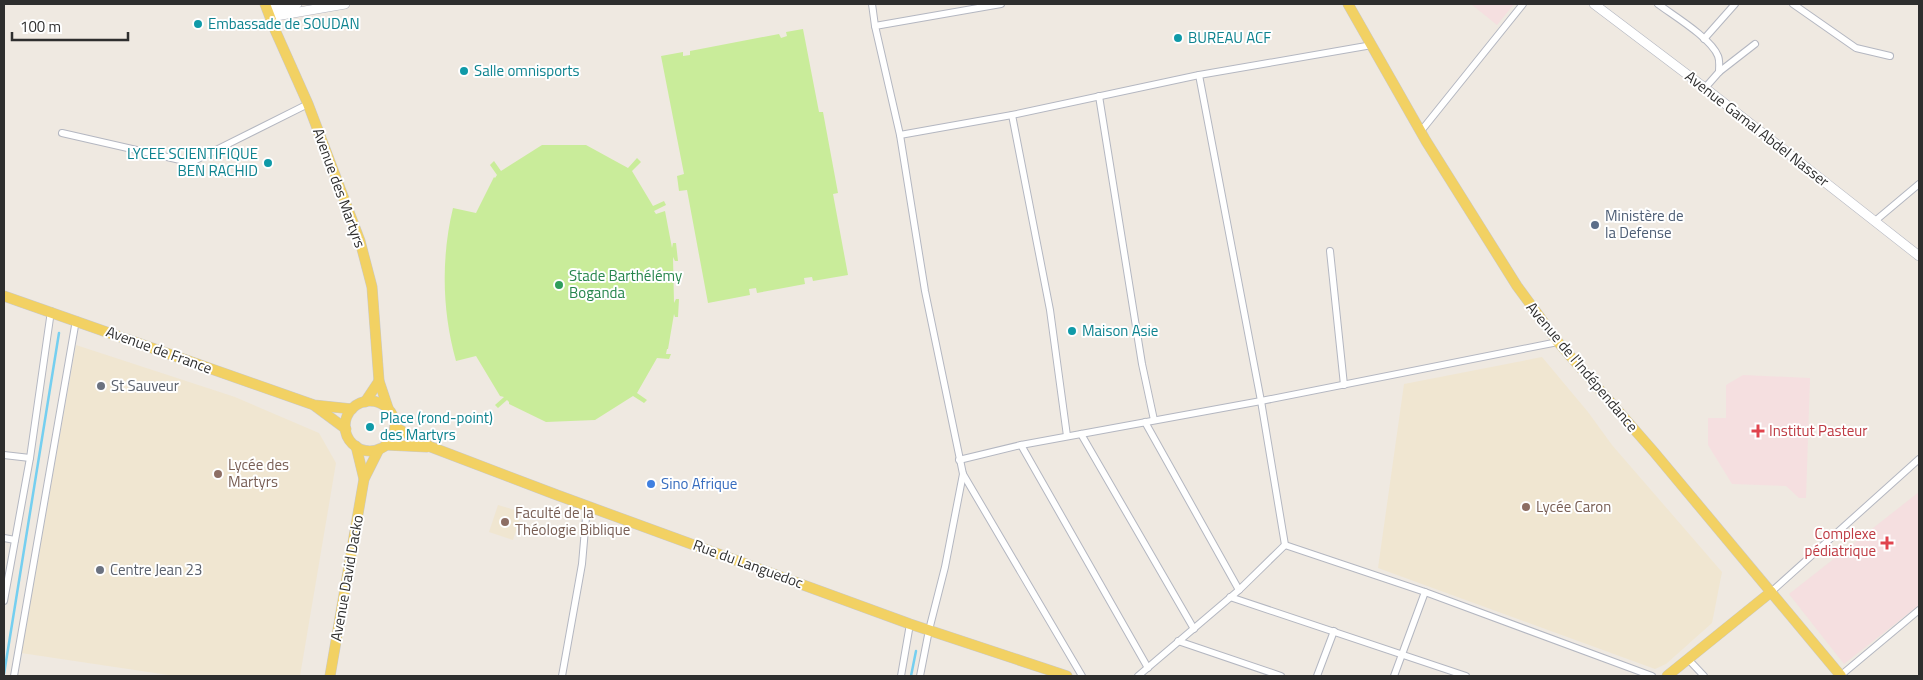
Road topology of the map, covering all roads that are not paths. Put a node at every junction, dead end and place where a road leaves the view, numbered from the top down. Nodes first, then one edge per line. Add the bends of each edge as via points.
1 (297, 4) edge
2 (346, 4) edge
3 (872, 4) edge
4 (1001, 4) edge
5 (1348, 4) edge
6 (1523, 4) edge
7 (1594, 4) edge
8 (1658, 4) edge
9 (1735, 4) edge
10 (1793, 4) edge
11 (268, 10) edge
12 (875, 26) junction
13 (1704, 39) junction
14 (1372, 44) junction
15 (1755, 44) dead end
16 (1890, 56) dead end
17 (1719, 72) junction
18 (1199, 75) junction
19 (1704, 88) junction
20 (1099, 96) junction
21 (308, 104) junction
22 (1012, 115) junction
23 (1422, 131) junction
24 (62, 133) dead end
25 (900, 135) junction
26 (1918, 187) edge
27 (1876, 221) junction
28 (1330, 251) dead end
29 (1919, 256) edge
30 (4, 296) edge
31 (51, 311) junction
32 (76, 320) junction
33 (1558, 342) junction
34 (378, 381) junction
35 (1344, 384) junction
36 (1261, 401) junction
37 (365, 402) junction
38 (314, 405) junction
39 (388, 408) junction
40 (352, 409) junction
41 (1154, 420) junction
42 (1145, 422) junction
43 (395, 427) junction
44 (346, 429) junction
45 (1081, 434) junction
46 (1067, 436) junction
47 (1020, 445) junction
48 (356, 446) junction
49 (382, 447) junction
50 (430, 447) junction
51 (4, 455) edge
52 (30, 458) junction
53 (1919, 459) edge
54 (959, 460) junction
55 (963, 474) junction
56 (364, 479) junction
57 (588, 506) junction
58 (4, 538) edge
59 (15, 540) junction
60 (1285, 545) junction
61 (1239, 590) junction
62 (1425, 592) junction
63 (1771, 592) junction
64 (1230, 597) junction
65 (4, 602) edge
66 (1919, 610) edge
67 (910, 624) junction
68 (1194, 629) junction
69 (929, 630) junction
70 (1334, 631) junction
71 (1178, 641) junction
72 (1402, 653) junction
73 (1688, 659) junction
74 (1148, 668) junction
75 (14, 676) edge
76 (330, 676) edge
77 (562, 676) edge
78 (902, 676) edge
79 (920, 676) edge
80 (1067, 676) edge
81 (1082, 676) edge
82 (1138, 676) edge
83 (1281, 676) edge
84 (1317, 676) edge
85 (1394, 676) edge
86 (1466, 676) edge
87 (1652, 676) edge
88 (1667, 676) edge
89 (1704, 676) edge
90 (1841, 676) edge

1 - 11 street
2 - 11 street
3 - 12 street
4 - 12 street
5 - 14 main road, Avenue de l'Indépendance
6 - 23 street
7 - 19 street, Avenue Gamal Abdel Nasser
8 - 13 street
9 - 13 street
10 - 16 street via 1856,48
11 - 21 main road, Avenue des Martyrs
12 - 25 street
13 - 17 street via 1717,54
14 - 18 street
14 - 23 main road, Avenue de l'Indépendance
15 - 17 street
17 - 19 street
18 - 20 street
18 - 36 street
19 - 27 street, Avenue Gamal Abdel Nasser
20 - 22 street
20 - 41 street
21 - 24 street via 189,162
21 - 34 main road, Avenue des Martyrs via 360,241 372,287
22 - 25 street
22 - 46 street via 1050,310
23 - 33 main road, Avenue de l'Indépendance via 1517,286
25 - 54 street via 925,291
26 - 27 street
27 - 29 street, Avenue Gamal Abdel Nasser
28 - 35 street
30 - 31 main road, Avenue de France
31 - 32 main road, Avenue de France
31 - 52 street
32 - 38 main road, Avenue de France
32 - 75 street
33 - 35 street
33 - 63 main road, Avenue de l'Indépendance
34 - 37 main road
34 - 39 main road, Avenue des Martyrs
35 - 36 street
36 - 41 street
36 - 60 street
37 - 39 main road via 381,403
37 - 40 main road
38 - 40 main road, Avenue de France
38 - 44 main road, Avenue de France
39 - 43 main road
40 - 44 main road via 346,418
41 - 42 street
42 - 45 street
42 - 61 street
43 - 49 main road via 392,438
43 - 50 main road, Rue du Languedoc
44 - 48 main road
45 - 46 street
45 - 68 street
46 - 47 street
47 - 54 street
47 - 74 street
48 - 49 main road via 367,450
48 - 56 main road, Avenue David Dacko
49 - 50 main road, Rue du Languedoc
49 - 56 main road, Avenue David Dacko
50 - 57 main road, Rue du Languedoc
51 - 52 street
52 - 59 street
53 - 63 street
54 - 55 street
55 - 69 street via 946,567
55 - 81 street
56 - 76 main road, Avenue David Dacko
57 - 67 main road, Rue du Languedoc
57 - 77 street via 582,564
58 - 59 street
59 - 65 street
60 - 61 street
60 - 62 street
61 - 64 street
62 - 72 street
62 - 87 street
63 - 73 main road
63 - 90 main road, Avenue de l'Indépendance
64 - 68 street
64 - 70 street
66 - 90 street
67 - 69 main road, Rue du Languedoc
67 - 78 street
68 - 71 street
69 - 79 street
69 - 80 main road, Rue du Languedoc
70 - 72 street
70 - 84 street
71 - 74 street
71 - 83 street
72 - 85 street
72 - 86 street
73 - 88 main road
73 - 89 street
74 - 82 street

